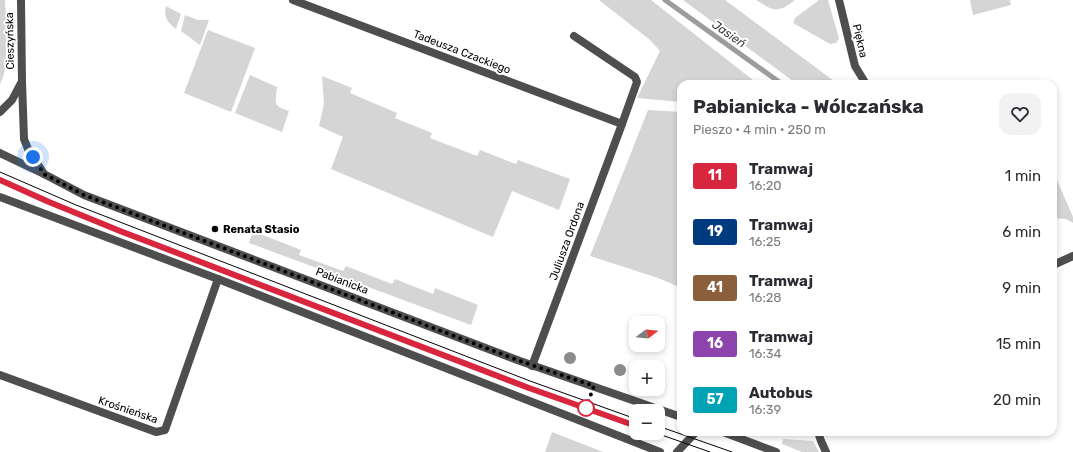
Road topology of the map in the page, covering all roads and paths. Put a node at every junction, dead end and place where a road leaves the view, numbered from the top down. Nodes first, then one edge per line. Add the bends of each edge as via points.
1 (21, 0) edge
2 (293, 0) edge
3 (839, 0) edge
4 (574, 36) dead end
5 (864, 80) edge
6 (22, 82) junction
7 (0, 112) edge
8 (622, 124) junction
9 (0, 153) edge
10 (44, 174) junction
11 (0, 197) edge
12 (1073, 256) edge
13 (1057, 263) edge
14 (218, 279) junction
15 (532, 366) junction
16 (0, 375) edge
17 (677, 416) edge
18 (692, 436) edge
19 (734, 436) edge
20 (819, 436) edge
21 (660, 452) edge
22 (677, 452) edge
23 (776, 452) edge
24 (826, 452) edge

1 - 6 street, Cieszyńska
2 - 8 street, Tadeusza Czackiego
3 - 5 street, Piękna via 855,66
4 - 8 street, Juliusza Ordona via 635,77 637,82
6 - 7 street, Cieszyńska via 12,100
6 - 10 street, Cieszyńska via 24,139
8 - 15 street, Juliusza Ordona
9 - 10 street, Pabianicka
10 - 15 street, Pabianicka via 84,195
11 - 14 street
12 - 13 street
14 - 16 street, Krośnieńska via 165,430 156,432
14 - 21 street
15 - 17 street, Pabianicka
18 - 22 street
19 - 23 street
20 - 24 street

